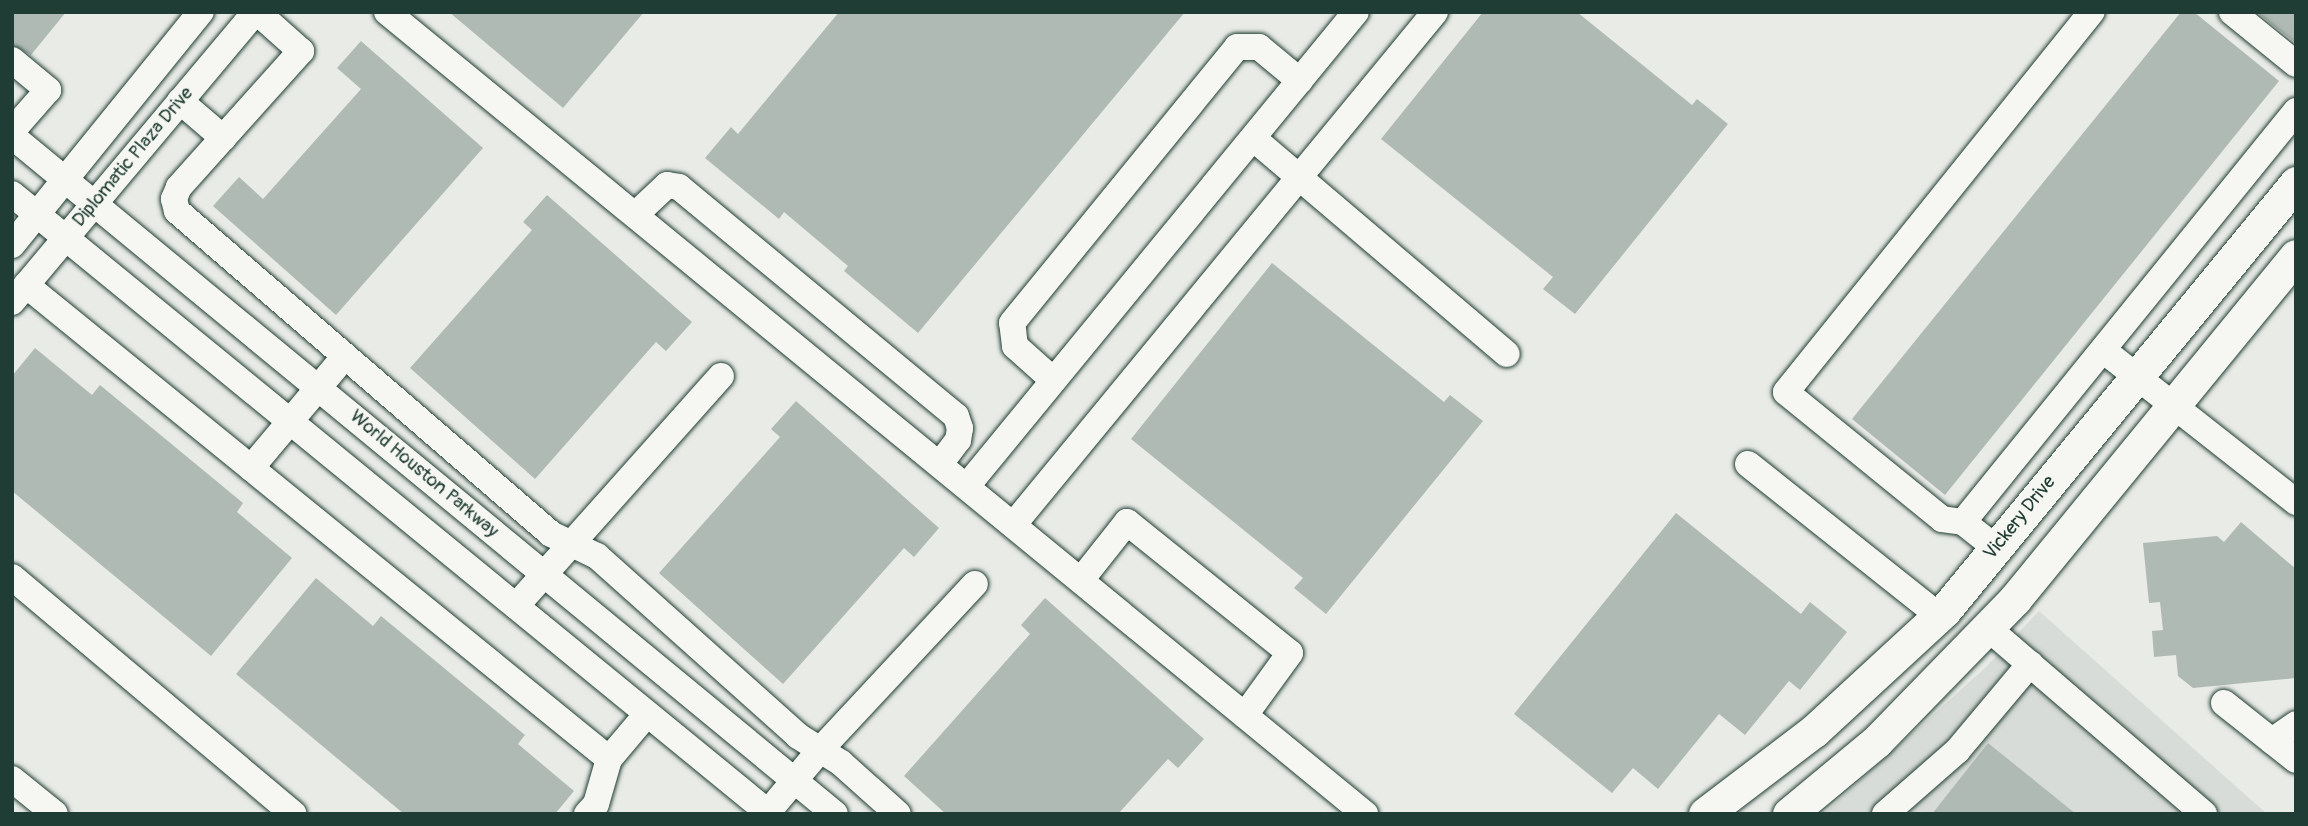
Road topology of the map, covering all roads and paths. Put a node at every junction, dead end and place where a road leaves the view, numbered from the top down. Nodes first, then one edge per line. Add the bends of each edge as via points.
1 (201, 12) edge
2 (256, 12) edge
3 (387, 12) edge
4 (1356, 12) edge
5 (1435, 12) edge
6 (2092, 12) edge
7 (2232, 12) edge
8 (12, 60) edge
9 (2296, 64) edge
10 (1300, 81) junction
11 (180, 101) junction
12 (2296, 111) edge
13 (12, 133) edge
14 (223, 138) junction
15 (1252, 138) junction
16 (64, 177) junction
17 (1300, 177) junction
18 (2296, 183) edge
19 (12, 194) edge
20 (95, 202) junction
21 (37, 215) junction
22 (635, 215) junction
23 (65, 237) junction
24 (12, 245) edge
25 (2296, 256) edge
26 (19, 293) edge
27 (2103, 350) junction
28 (1507, 354) dead end
29 (345, 356) junction
30 (720, 376) dead end
31 (2136, 377) junction
32 (1053, 380) junction
33 (319, 387) junction
34 (2171, 407) junction
35 (291, 423) junction
36 (940, 464) junction
37 (1748, 464) dead end
38 (251, 468) junction
39 (967, 486) junction
40 (2296, 502) edge
41 (1963, 522) junction
42 (1014, 524) junction
43 (570, 542) junction
44 (1996, 548) junction
45 (543, 572) junction
46 (12, 577) edge
47 (1081, 580) junction
48 (975, 584) dead end
49 (516, 606) junction
50 (1938, 616) junction
51 (1988, 628) junction
52 (2030, 664) junction
53 (2224, 703) dead end
54 (647, 713) junction
55 (1245, 715) junction
56 (2296, 724) edge
57 (2272, 741) junction
58 (820, 750) junction
59 (609, 759) junction
60 (2296, 760) edge
61 (12, 779) edge
62 (794, 780) junction
63 (769, 813) edge
64 (55, 814) edge
65 (293, 814) edge
66 (587, 814) edge
67 (835, 814) edge
68 (898, 814) edge
69 (1365, 814) edge
70 (1705, 814) edge
71 (1789, 814) edge
72 (1885, 814) edge
73 (2204, 814) edge

1 - 16 street, Diplomatic Plaza Drive
2 - 11 street, Diplomatic Plaza Drive
2 - 14 street via 301,51
3 - 22 street
4 - 10 street
5 - 17 street
6 - 41 street via 1786,392 1942,519
7 - 9 street
8 - 13 street via 48,90
10 - 15 street
10 - 32 street via 1259,47 1237,47 1012,323 1015,345
11 - 14 street
11 - 20 street, Diplomatic Plaza Drive
12 - 27 street
13 - 16 street, World Houston Parkway
14 - 29 street via 178,187 177,211
15 - 17 street
15 - 32 street
16 - 20 street, World Houston Parkway
16 - 21 street, Diplomatic Plaza Drive
17 - 28 street
17 - 42 street
18 - 31 main road, Vickery Drive
19 - 21 street
20 - 23 street, Diplomatic Plaza Drive
20 - 33 street, World Houston Parkway
21 - 23 street
21 - 24 street, Diplomatic Plaza Drive
22 - 36 street
22 - 36 street via 667,185 679,187 956,416 958,440
23 - 26 street, Diplomatic Plaza Drive
23 - 35 street
25 - 34 main road
26 - 38 street
27 - 31 street
27 - 41 street
29 - 33 street
29 - 43 street via 551,534
30 - 43 street
31 - 34 street
31 - 44 main road, Vickery Drive
32 - 39 street
33 - 35 street
33 - 45 street, World Houston Parkway
34 - 40 street
34 - 51 main road
35 - 38 street
35 - 49 street
36 - 39 street
37 - 50 street
38 - 59 street
39 - 42 street
41 - 44 street
42 - 47 street
43 - 45 street
43 - 58 street via 597,556 798,736
44 - 50 main road, Vickery Drive
45 - 49 street
45 - 62 street, World Houston Parkway
46 - 65 street
47 - 55 street
47 - 55 street via 1127,522 1290,653
48 - 58 street
49 - 54 street
50 - 70 main road, Vickery Drive via 1814,731
51 - 52 street
51 - 71 main road via 1877,741
52 - 72 street via 1957,751
52 - 73 street
53 - 57 street
54 - 59 street
54 - 63 street
55 - 69 street
56 - 57 street
57 - 60 street
58 - 62 street
58 - 68 street
59 - 66 street via 596,804
61 - 64 street
62 - 63 street
62 - 67 street, World Houston Parkway

